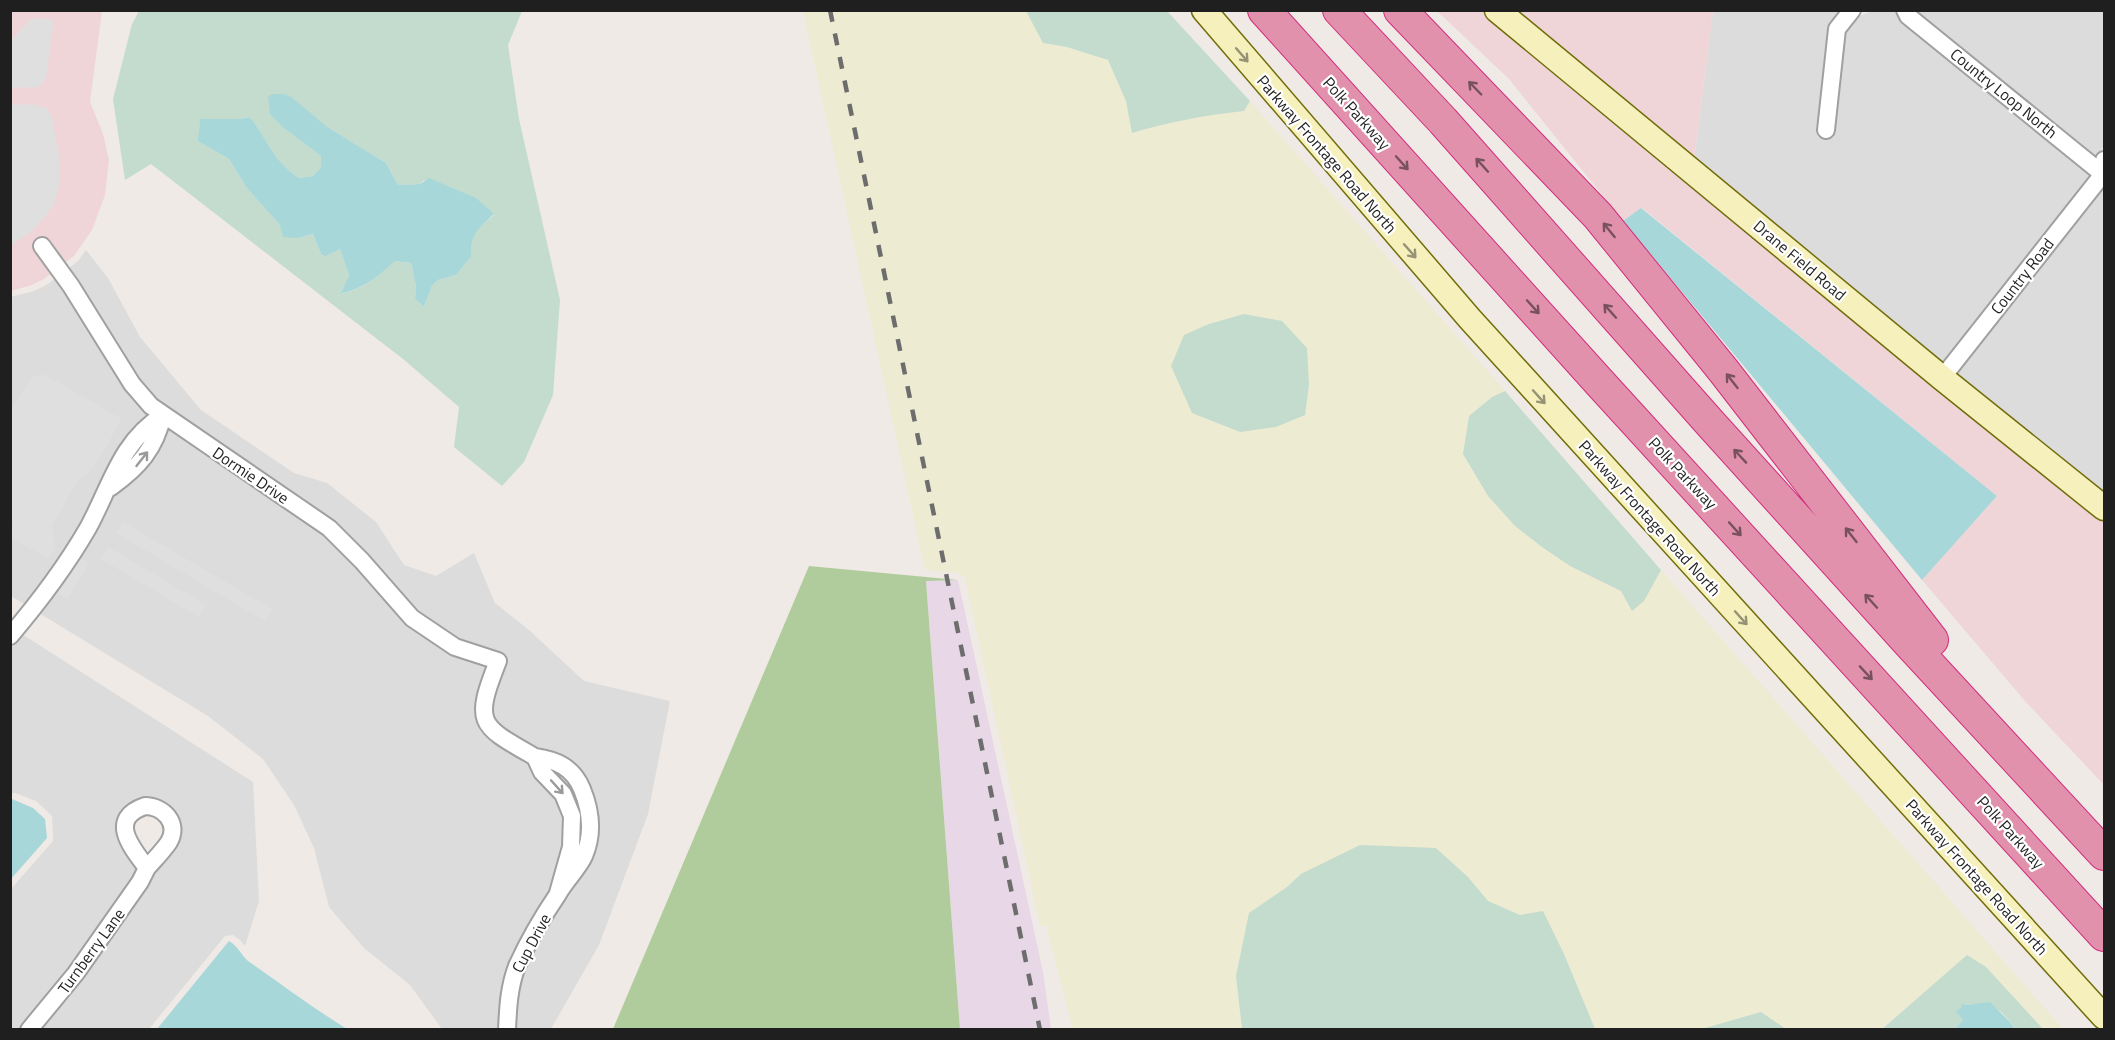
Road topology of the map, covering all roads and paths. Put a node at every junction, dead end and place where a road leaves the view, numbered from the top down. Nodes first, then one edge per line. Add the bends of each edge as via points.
1 (1204, 10) edge
2 (1264, 10) edge
3 (1339, 10) edge
4 (1400, 10) edge
5 (1497, 10) edge
6 (1852, 10) edge
7 (1905, 10) edge
8 (1826, 130) dead end
9 (2104, 169) edge
10 (42, 246) dead end
11 (1942, 378) junction
12 (163, 415) junction
13 (2104, 508) edge
14 (10, 636) edge
15 (535, 757) junction
16 (586, 800) junction
17 (568, 807) junction
18 (2068, 813) junction
19 (2104, 854) edge
20 (2036, 860) junction
21 (147, 868) dead end
22 (558, 893) junction
23 (2104, 935) edge
24 (2104, 948) edge
25 (2104, 1017) edge
26 (29, 1029) edge
27 (507, 1029) edge

1 -> 25 main road, Parkway Frontage Road North via 1470,319
2 -> 20 highway, Polk Parkway
18 -> 3 highway via 1910,644
18 -> 4 highway via 1723,370 1605,225
5 - 11 main road, Drane Field Road
6 - 8 street via 1837,29
7 - 9 street, Country Loop North
9 - 11 street, Country Road
10 - 12 street, Dormie Drive via 132,384
11 - 13 main road, Drane Field Road
12 - 14 street via 146,426 127,449 88,527 57,577
12 - 15 street, Dormie Drive via 329,528 412,618 455,647 498,661 485,695 483,712 487,725
15 - 16 street via 556,760 580,785
15 -> 17 street
16 - 17 street
16 - 22 street via 591,828 584,856
17 - 22 street via 572,816 571,847
18 - 19 highway
20 - 23 highway, Polk Parkway
20 - 24 highway
21 - 26 street, Turnberry Lane via 76,973
22 - 27 street, Cup Drive via 514,974

